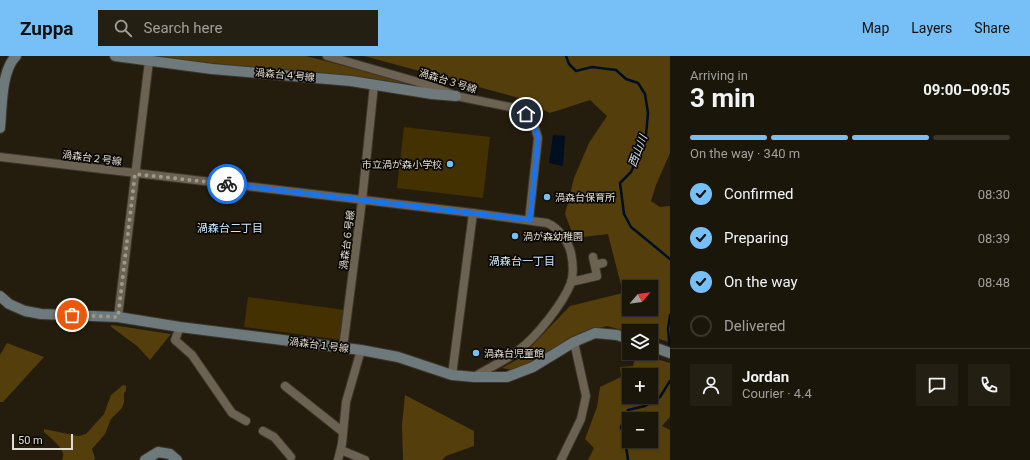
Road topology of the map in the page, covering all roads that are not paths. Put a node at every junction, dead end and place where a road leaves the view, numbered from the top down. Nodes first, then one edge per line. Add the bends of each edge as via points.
1 (16, 56) edge
2 (115, 56) edge
3 (327, 56) edge
4 (149, 61) junction
5 (374, 86) junction
6 (456, 96) junction
7 (0, 128) edge
8 (0, 157) edge
9 (135, 174) junction
10 (362, 201) junction
11 (473, 213) junction
12 (530, 220) junction
13 (597, 262) dead end
14 (571, 282) junction
15 (0, 296) edge
16 (118, 317) junction
17 (180, 327) junction
18 (622, 336) edge
19 (574, 342) junction
20 (343, 348) junction
21 (658, 349) edge
22 (361, 350) junction
23 (670, 353) edge
24 (452, 375) junction
25 (474, 377) junction
26 (285, 386) dead end
27 (246, 421) dead end
28 (263, 431) dead end
29 (343, 432) junction
30 (341, 450) junction
31 (291, 459) edge
32 (145, 460) edge
33 (176, 460) edge
34 (338, 460) edge
35 (364, 460) edge
36 (561, 460) edge

1 - 7 street via 6,75
2 - 4 street, 渦森台４号線
3 - 6 street, 渦森台３号線 via 432,86
4 - 5 street, 渦森台４号線 via 351,81
4 - 9 street
5 - 6 street, 渦森台４号線
5 - 10 street, 渦森台６号線
6 - 12 street, 渦森台３号線 via 515,108 526,114 534,125 538,138
8 - 9 street, 渦森台２号線
9 - 10 street, 渦森台２号線
9 - 16 street
10 - 11 street, 渦森台２号線
10 - 20 street, 渦森台６号線
11 - 12 street, 渦森台２号線
11 - 24 street
12 - 14 street, 渦森台２号線 via 554,226 564,237 574,266
13 - 14 street via 597,276
14 - 25 street, 渦森台２号線 via 534,337 518,351
15 - 16 street, 渦森台１号線 via 9,304 41,314
16 - 17 street, 渦森台１号線
17 - 20 street, 渦森台１号線
17 - 27 street via 174,340 192,355 232,412
18 - 19 street, 渦森台１号線 via 594,333
19 - 25 street, 渦森台１号線 via 533,366 507,377
19 - 36 street via 586,396 581,419
20 - 22 street, 渦森台１号線
21 - 23 street
22 - 24 street, 渦森台１号線 via 398,357
22 - 29 street via 346,402
24 - 25 street, 渦森台１号線
26 - 29 street
28 - 31 street via 274,437
29 - 30 street
30 - 34 street
30 - 35 street
32 - 33 street via 158,452 170,454

